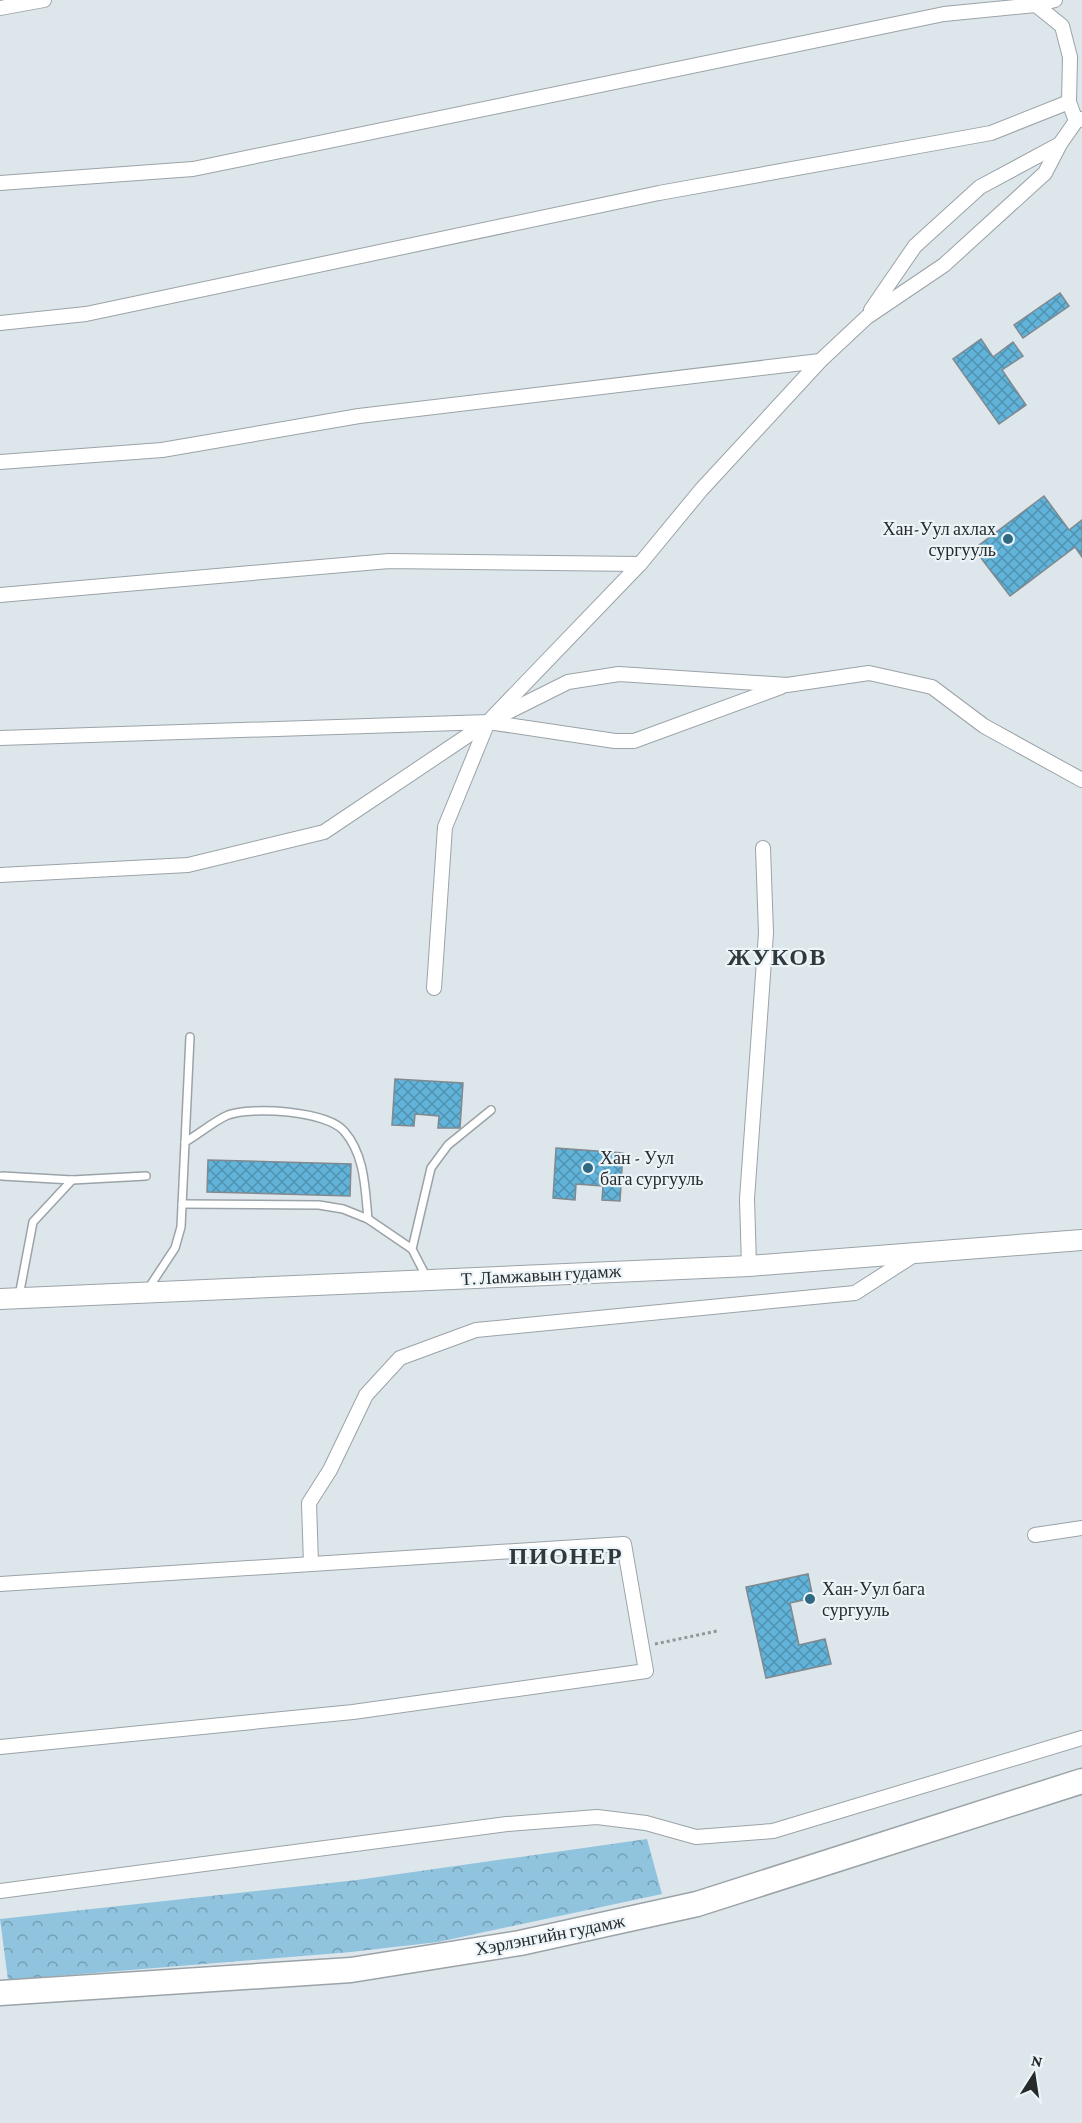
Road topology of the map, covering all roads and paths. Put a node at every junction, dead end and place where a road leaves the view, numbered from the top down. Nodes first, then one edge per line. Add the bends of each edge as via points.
1 (44, 0) edge
2 (1055, 0) edge
3 (1036, 5) junction
4 (0, 8) edge
5 (1076, 56) edge
6 (1069, 102) junction
7 (1079, 120) edge
8 (1060, 144) junction
9 (0, 183) edge
10 (867, 317) junction
11 (0, 323) edge
12 (820, 360) junction
13 (0, 462) edge
14 (640, 564) junction
15 (0, 595) edge
16 (787, 685) junction
17 (488, 722) junction
18 (0, 738) edge
19 (1082, 780) edge
20 (763, 848) dead end
21 (0, 875) edge
22 (434, 988) dead end
23 (190, 1037) dead end
24 (491, 1110) dead end
25 (185, 1143) junction
26 (2, 1176) dead end
27 (147, 1176) dead end
28 (72, 1180) junction
29 (182, 1204) junction
30 (368, 1218) junction
31 (1082, 1240) edge
32 (412, 1249) junction
33 (914, 1255) junction
34 (750, 1266) junction
35 (428, 1280) junction
36 (146, 1293) junction
37 (9, 1299) edge
38 (1082, 1528) edge
39 (1035, 1535) dead end
40 (311, 1563) junction
41 (0, 1584) edge
42 (717, 1631) dead end
43 (642, 1647) junction
44 (1082, 1738) edge
45 (0, 1747) edge
46 (1082, 1781) edge
47 (0, 1891) edge
48 (0, 1993) edge

1 - 4 street
2 - 3 street
3 - 5 street via 1062,26
3 - 9 street via 945,14 193,169
5 - 6 street
6 - 7 street
6 - 11 street via 991,134 659,193 86,314
7 - 8 street
8 - 10 street via 1045,173 944,265
8 - 10 street via 980,187 915,246
10 - 12 street
12 - 13 street via 359,417 162,450
12 - 14 street via 701,490
14 - 15 street via 389,561
14 - 17 street
16 - 17 street via 619,674 568,682
16 - 17 street via 634,741
16 - 19 street via 869,673 932,687 984,726
17 - 18 street
17 - 21 street via 324,832 188,865
17 - 22 street via 445,827
20 - 34 street via 766,933 747,1199
23 - 25 lane
24 - 32 lane via 448,1145 430,1168
25 - 29 lane
25 - 30 lane via 229,1114 273,1111 322,1119 344,1130 363,1166
26 - 28 lane
27 - 28 lane
28 - 37 lane via 33,1222
29 - 30 lane via 319,1205
29 - 36 lane via 175,1248
30 - 32 lane
31 - 33 street, Т. Ламжавын гудамж
32 - 35 lane
33 - 34 street, Т. Ламжавын гудамж
33 - 40 street via 855,1293 476,1330 400,1358 366,1395 330,1470 309,1503
34 - 35 street, Т. Ламжавын гудамж
35 - 36 street, Т. Ламжавын гудамж
36 - 37 street, Т. Ламжавын гудамж
38 - 39 street
40 - 41 street
40 - 43 street via 624,1544
42 - 43 path
43 - 45 street via 646,1671 353,1712
44 - 47 street via 772,1831 696,1837 646,1823 597,1817 507,1824
46 - 48 highway, Хэрлэнгийн гудамж via 697,1904 519,1943 351,1970

